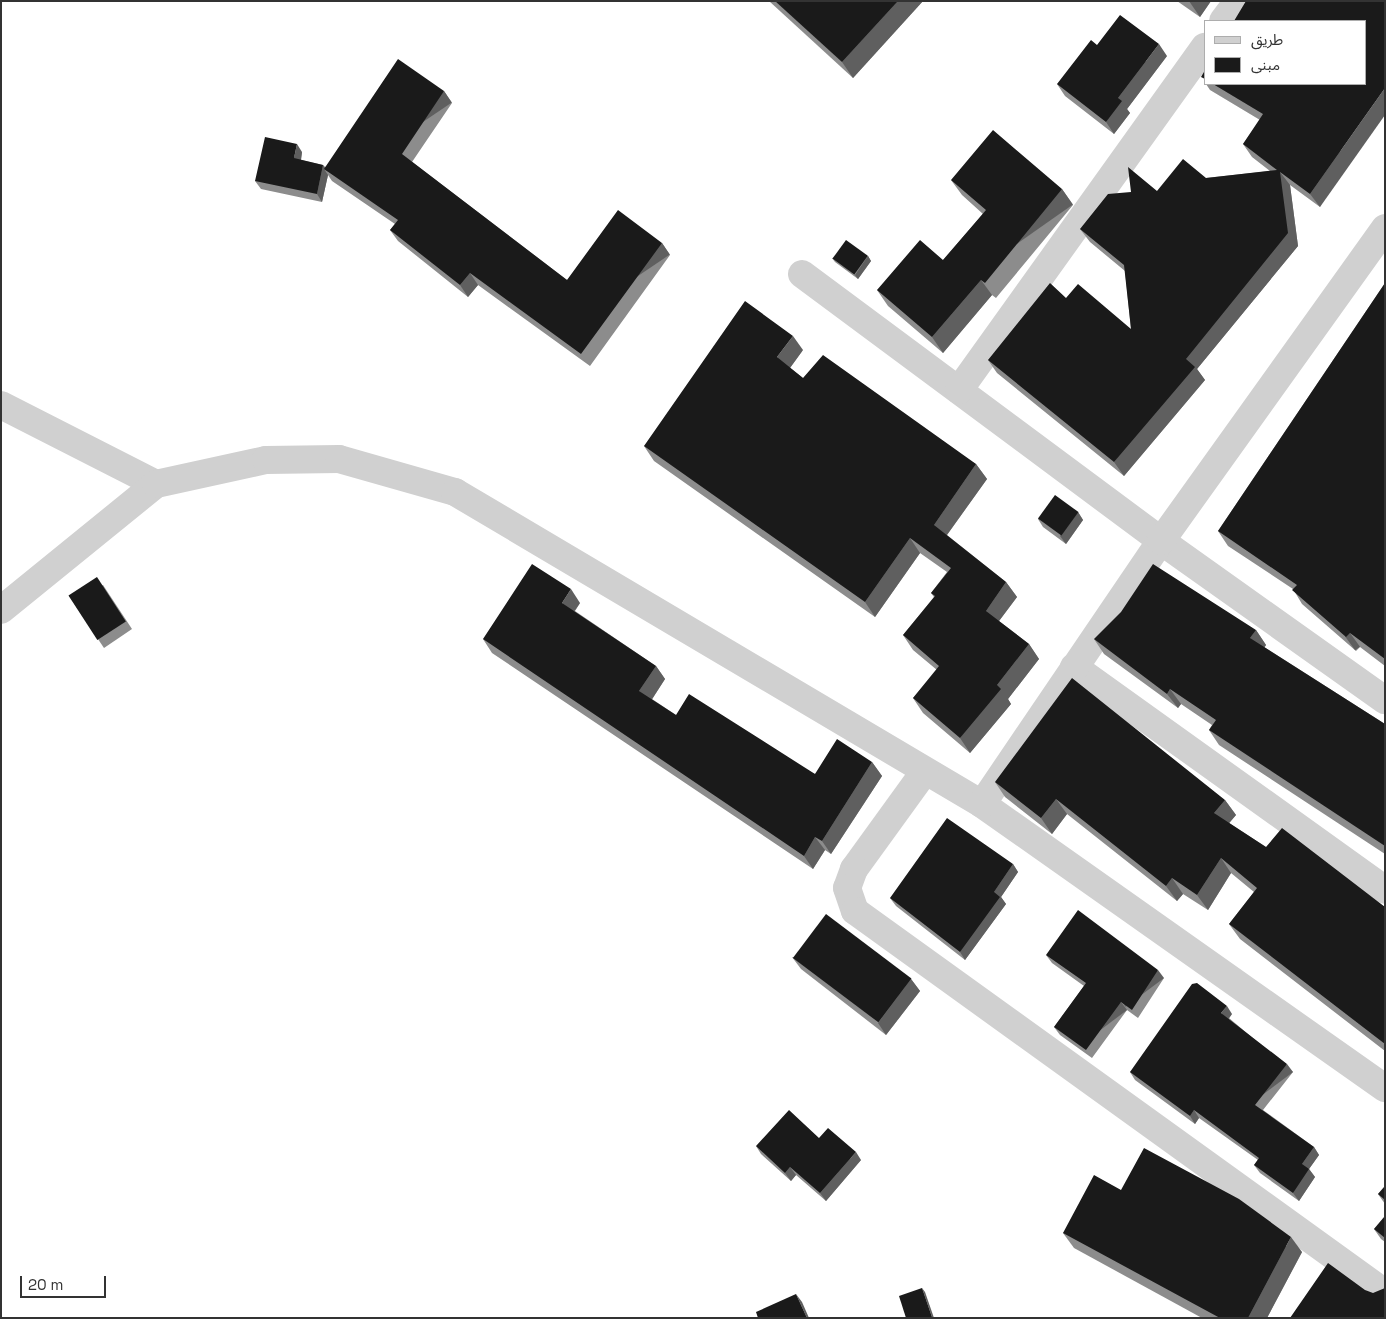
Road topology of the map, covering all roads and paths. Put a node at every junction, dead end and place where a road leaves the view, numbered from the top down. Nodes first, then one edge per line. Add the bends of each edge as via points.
1 (1238, 1) edge
2 (1224, 20) edge
3 (1204, 48) edge
4 (1385, 228) edge
5 (802, 274) dead end
6 (959, 390) junction
7 (1, 405) edge
8 (156, 484) junction
9 (1161, 541) junction
10 (1, 610) edge
11 (1074, 667) junction
12 (1385, 700) edge
13 (925, 771) junction
14 (982, 804) junction
15 (1385, 890) edge
16 (1385, 1088) edge
17 (1385, 1293) edge

1 - 2 street
3 - 6 street
4 - 9 street
5 - 6 street
6 - 9 street
7 - 8 street
8 - 10 street
8 - 13 street via 266,460 339,459 455,492
9 - 11 street
9 - 12 street
11 - 14 street
11 - 15 street
13 - 14 street
13 - 17 street via 854,869 847,888 855,911
14 - 16 street

